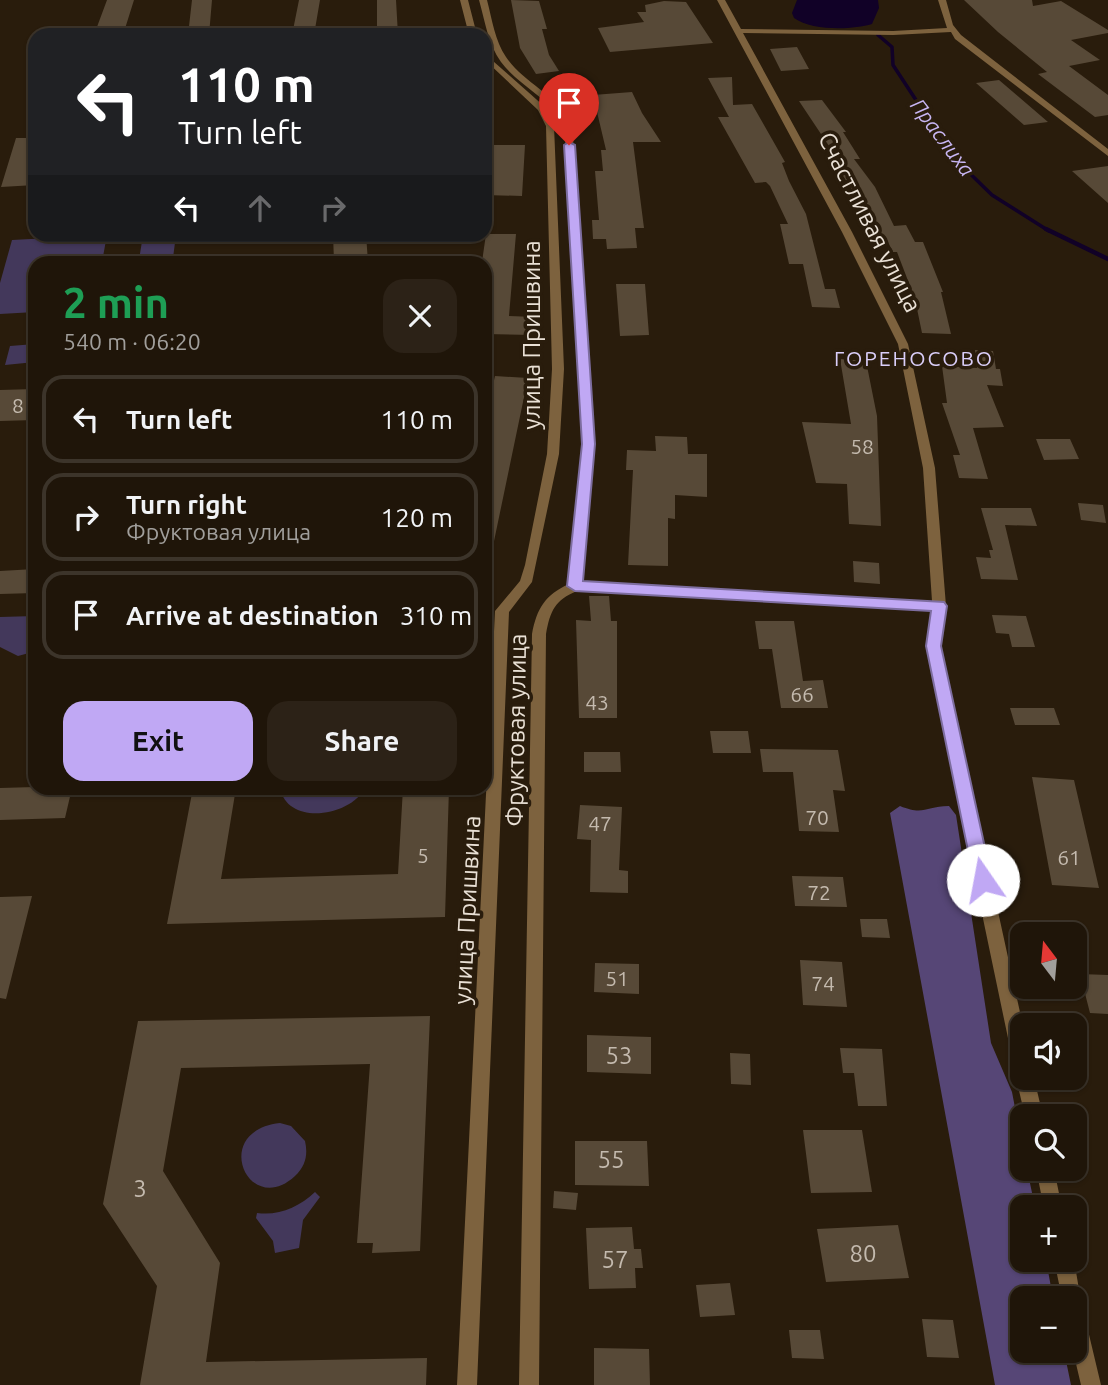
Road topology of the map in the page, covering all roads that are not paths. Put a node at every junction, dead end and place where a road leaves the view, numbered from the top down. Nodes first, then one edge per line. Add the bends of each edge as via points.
1 (464, 0) edge
2 (483, 0) edge
3 (722, 0) edge
4 (942, 0) edge
5 (471, 28) edge
6 (491, 28) edge
7 (737, 30) junction
8 (951, 30) junction
9 (492, 31) edge
10 (492, 63) edge
11 (1108, 153) edge
12 (575, 586) junction
13 (939, 606) junction
14 (1012, 1013) edge
15 (1086, 1363) edge
16 (467, 1385) edge
17 (530, 1385) edge
18 (1091, 1385) edge

1 - 5 street
2 - 6 street
3 - 7 street, Счастливая улица
4 - 8 street
7 - 8 street
7 - 13 street, Счастливая улица via 903,344 929,468
8 - 11 street
9 - 12 street via 505,61 560,108 568,122 588,444
10 - 16 street, улица Пришвина via 542,109 550,126 558,369 553,454 531,565 526,582 502,611
12 - 13 street
12 - 17 street, Фруктовая улица via 554,595 545,606 539,634
13 - 14 street, Счастливая улица via 933,646
15 - 18 street

